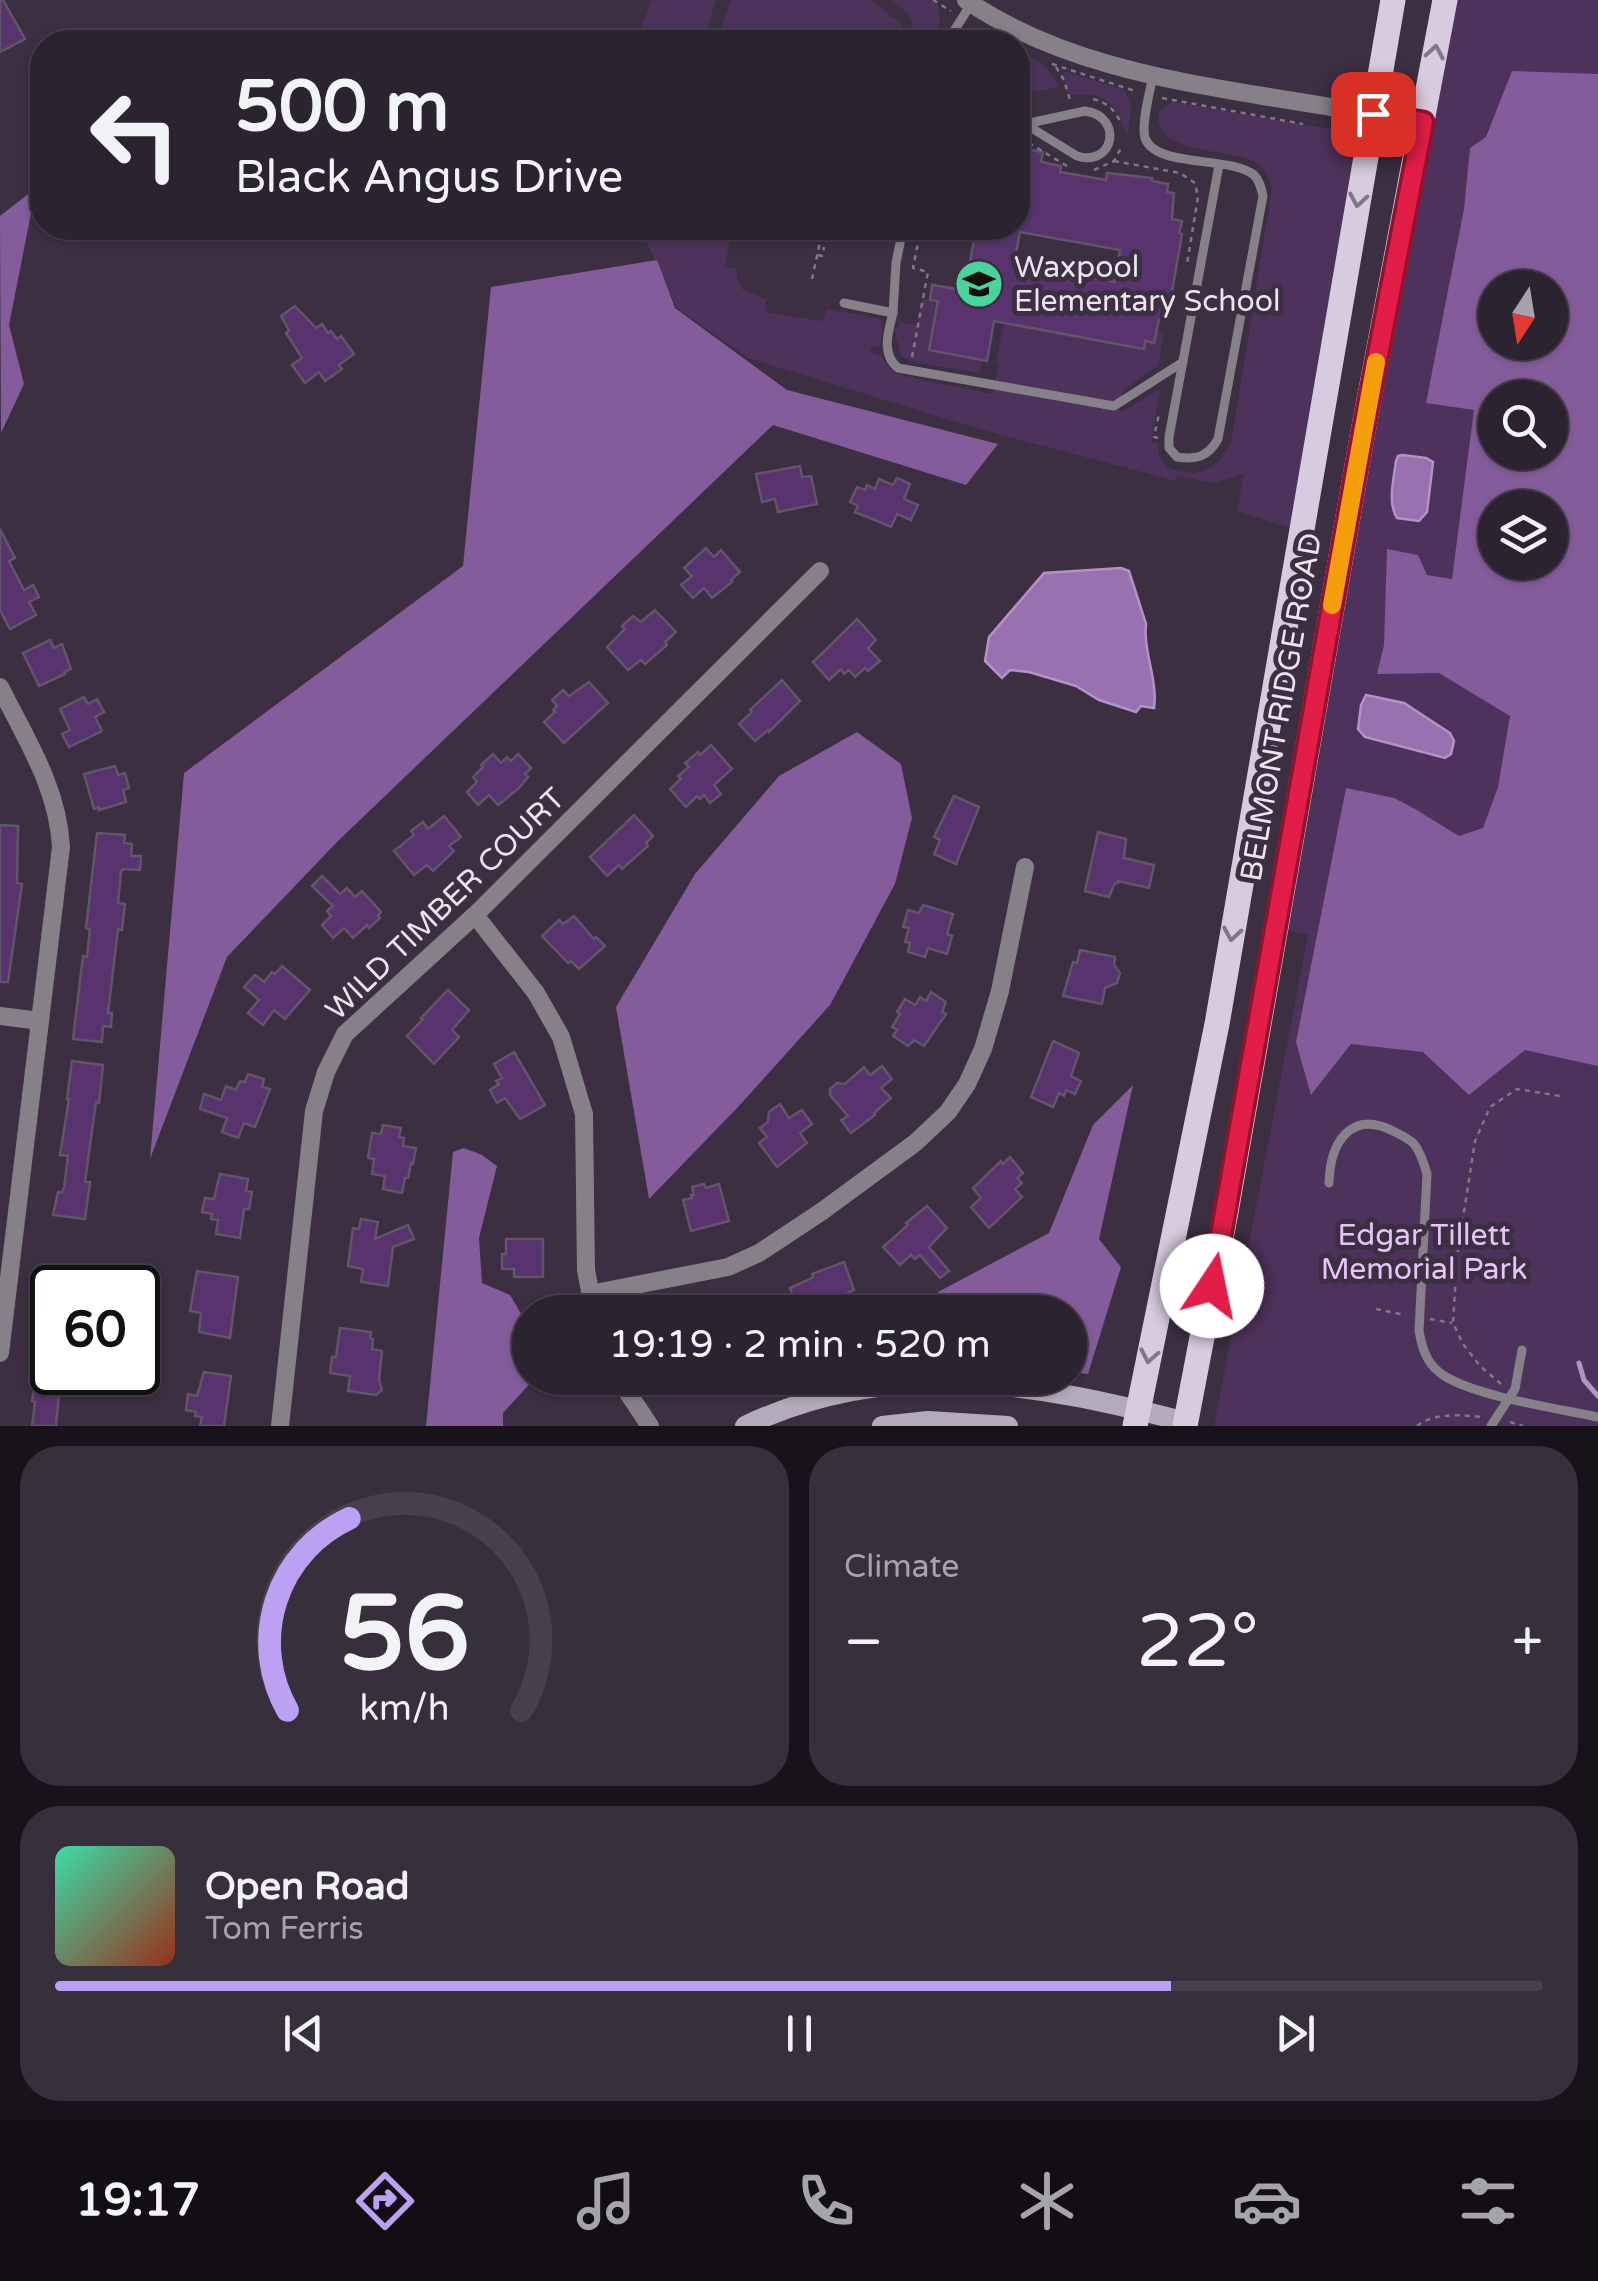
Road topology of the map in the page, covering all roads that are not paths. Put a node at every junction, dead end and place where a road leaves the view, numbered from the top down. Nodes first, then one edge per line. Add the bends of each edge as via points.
1 (1393, 0) edge
2 (1444, 0) edge
3 (968, 2) edge
4 (953, 30) edge
5 (1023, 30) edge
6 (1030, 34) edge
7 (1152, 76) junction
8 (1373, 114) junction
9 (1423, 122) junction
10 (1030, 123) edge
11 (1030, 127) edge
12 (1078, 156) joint
13 (1219, 165) junction
14 (901, 240) edge
15 (844, 303) dead end
16 (893, 312) junction
17 (1183, 362) junction
18 (820, 570) dead end
19 (0, 687) edge
20 (1024, 867) dead end
21 (475, 915) junction
22 (0, 1016) edge
23 (40, 1021) junction
24 (1329, 1184) dead end
25 (591, 1295) edge
26 (622, 1295) edge
27 (1522, 1350) dead end
28 (0, 1354) edge
29 (629, 1395) edge
30 (1511, 1398) junction
31 (1598, 1417) edge
32 (1136, 1418) edge
33 (1493, 1422) edge
34 (1189, 1424) edge
35 (280, 1426) edge
36 (650, 1426) edge
37 (745, 1426) edge
38 (882, 1426) edge
39 (1008, 1426) edge

1 - 8 main road, BELMONT RIDGE ROAD
9 -> 2 main road, BELMONT RIDGE ROAD
3 - 4 lane
3 - 5 street
6 - 7 street
7 - 8 street
7 - 13 lane via 1146,142 1166,155
8 - 9 street
8 -> 32 main road, BELMONT RIDGE ROAD via 1216,1024
9 - 34 main road, BELMONT RIDGE ROAD
10 - 12 lane via 1085,111 1102,117 1110,134 1104,152
11 - 12 lane
13 - 17 lane
13 - 17 lane via 1257,178 1263,196 1218,439 1212,450 1190,459 1169,448
14 - 16 lane
15 - 16 lane
16 - 17 lane via 887,352 898,368 910,371 1114,406
18 - 21 street, WILD TIMBER COURT
19 - 23 street via 60,823
20 - 26 street via 1000,991 967,1084 948,1112 915,1143 759,1253
21 - 25 street via 561,1037 584,1114
21 - 35 street, WILD TIMBER COURT via 346,1034 326,1072 314,1111
22 - 23 street
23 - 28 street
24 - 30 lane via 1339,1140 1359,1125 1379,1124 1411,1140 1427,1174 1419,1331 1426,1356 1458,1384
27 - 30 lane
29 - 36 street
30 - 31 lane
30 - 33 lane
32 - 34 street
32 - 37 street via 1027,1387 924,1382 822,1398
38 - 39 street

